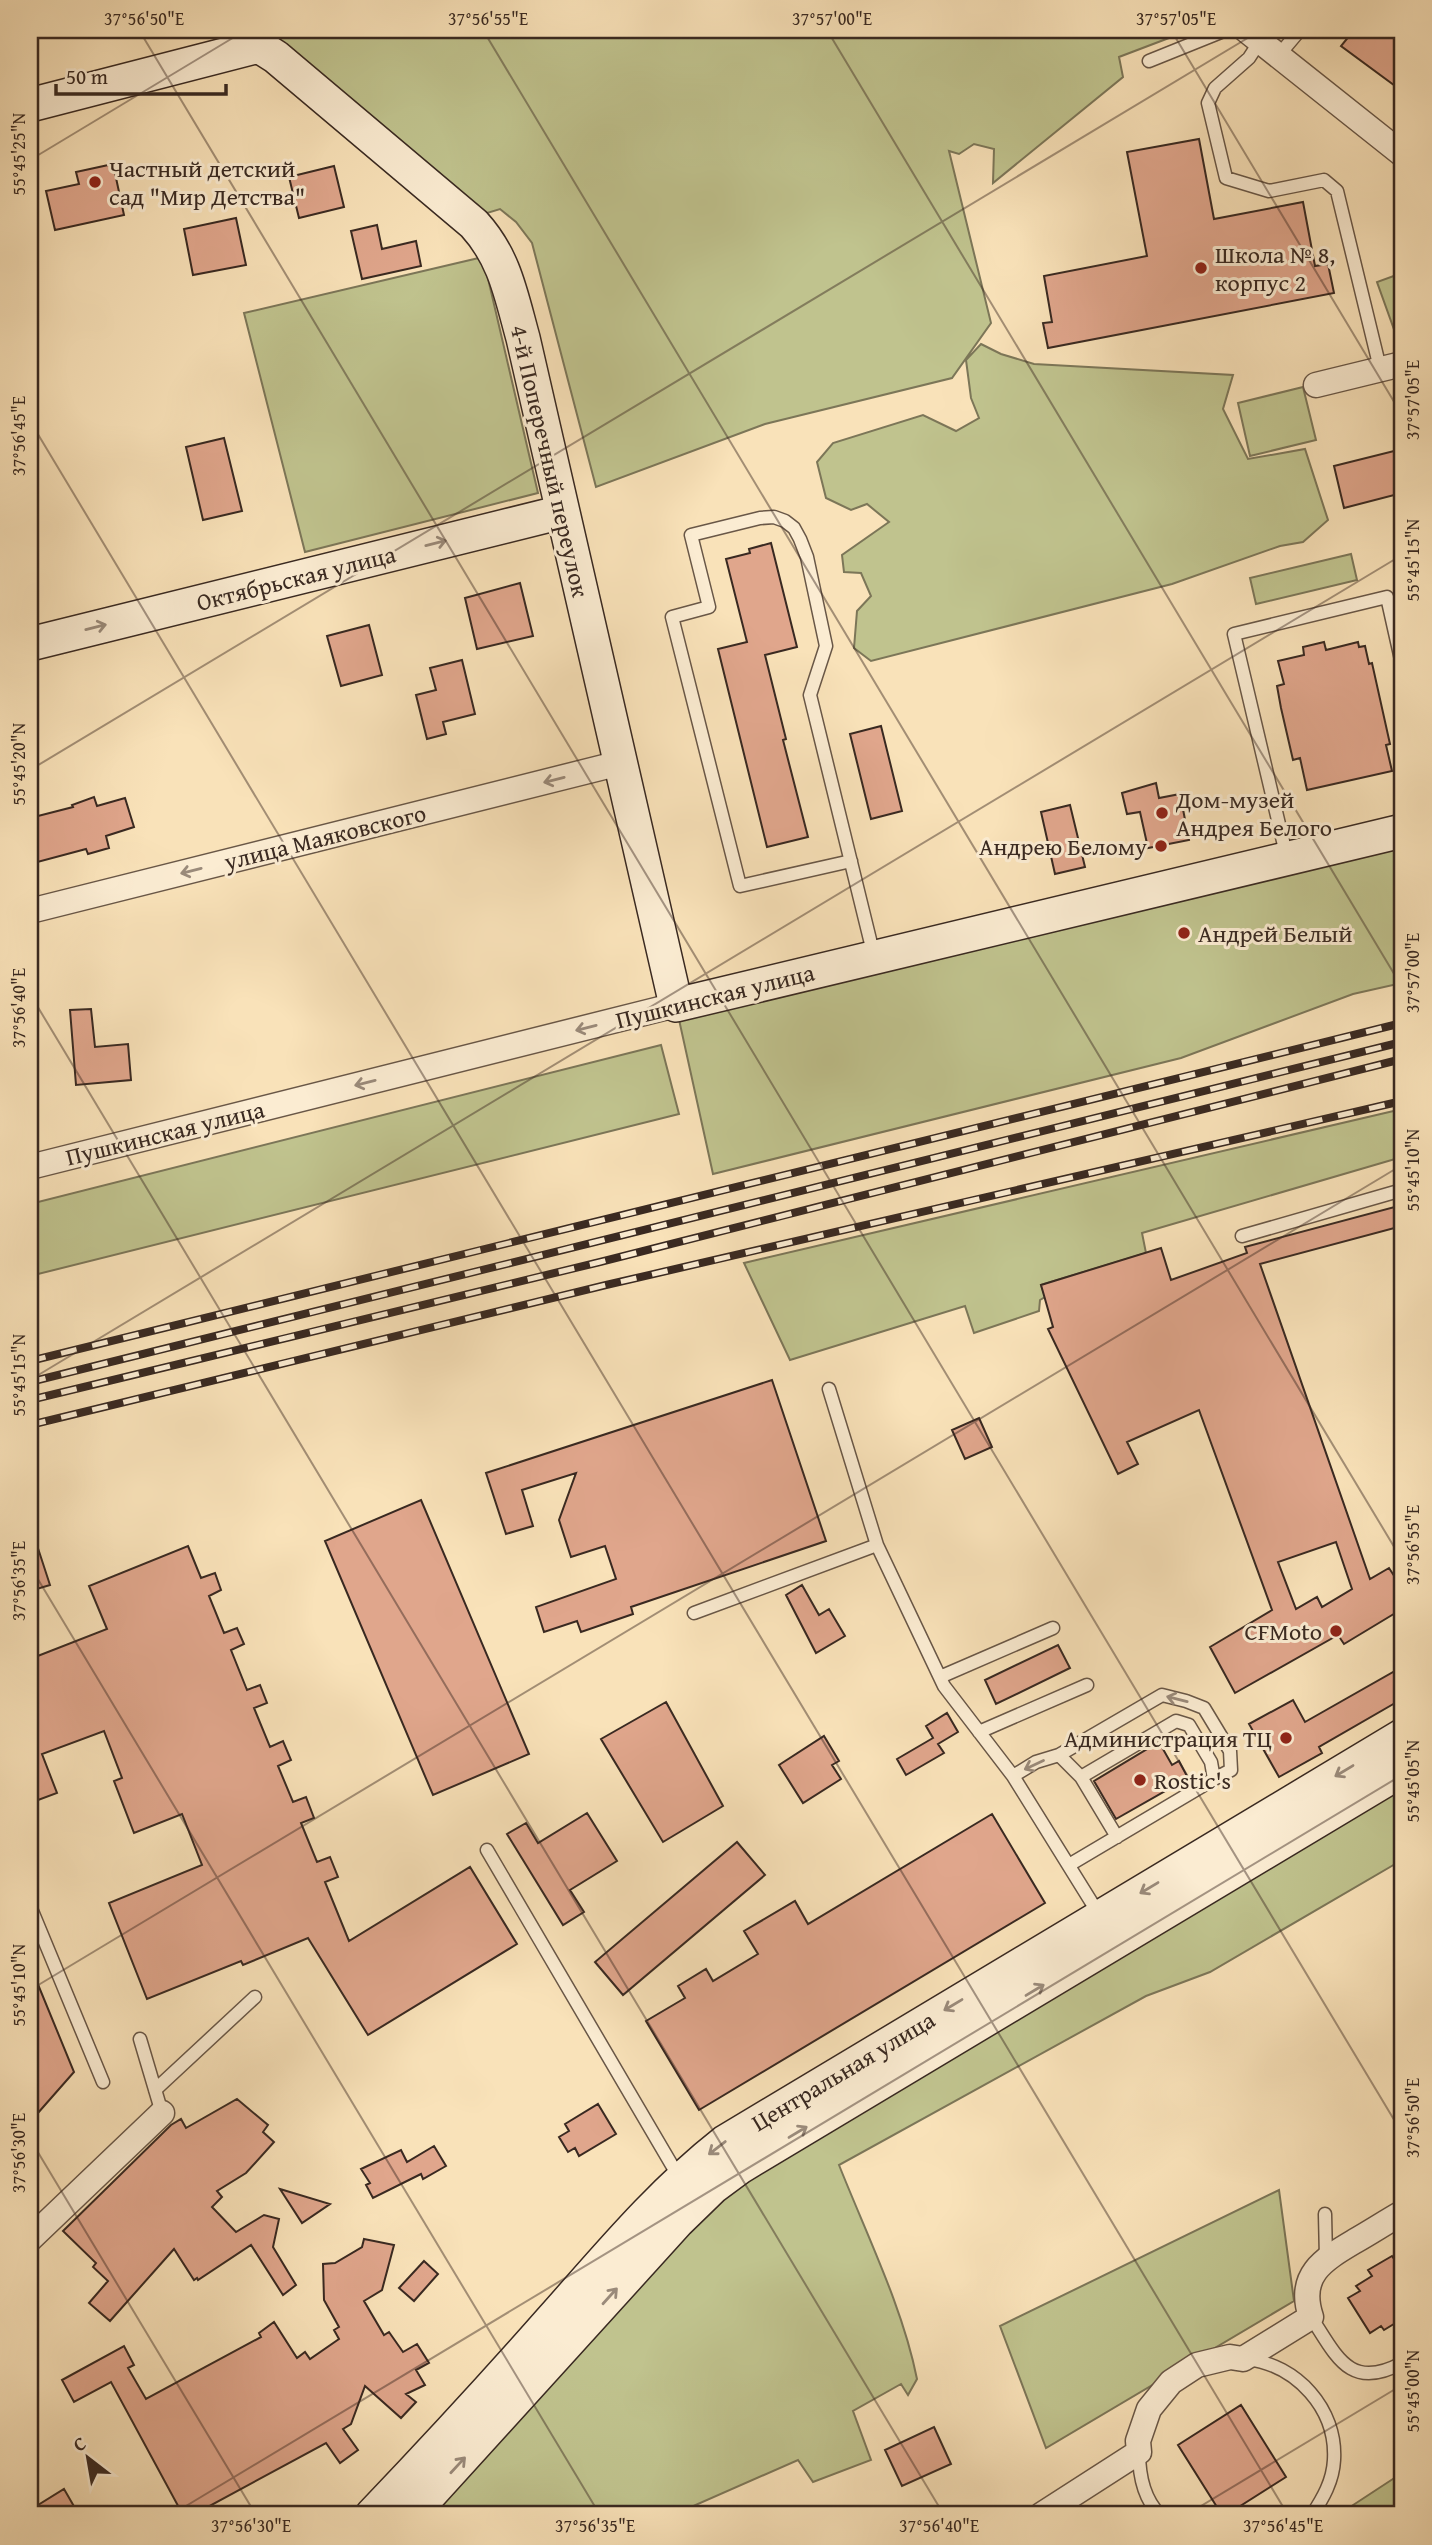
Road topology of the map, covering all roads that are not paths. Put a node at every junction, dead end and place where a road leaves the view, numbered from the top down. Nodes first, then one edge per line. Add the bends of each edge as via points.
1 (1226, 30) edge
2 (1300, 30) edge
3 (254, 35) edge
4 (1261, 42) edge
5 (1149, 61) dead end
6 (30, 105) edge
7 (1402, 154) edge
8 (1390, 362) edge
9 (1316, 385) dead end
10 (562, 512) junction
11 (30, 644) edge
12 (1402, 664) edge
13 (620, 763) junction
14 (1402, 831) edge
15 (1287, 858) junction
16 (851, 861) junction
17 (30, 911) edge
18 (874, 957) junction
19 (676, 1005) junction
20 (30, 1167) edge
21 (1402, 1190) edge
22 (1242, 1236) dead end
23 (829, 1389) dead end
24 (877, 1545) junction
25 (694, 1613) dead end
26 (1053, 1628) dead end
27 (940, 1677) junction
28 (1087, 1685) dead end
29 (979, 1732) junction
30 (1402, 1736) edge
31 (1059, 1755) junction
32 (1402, 1770) edge
33 (1013, 1776) junction
34 (1081, 1777) junction
35 (1214, 1779) junction
36 (1117, 1837) junction
37 (487, 1850) dead end
38 (1069, 1865) junction
39 (30, 1906) edge
40 (1101, 1917) junction
41 (255, 1997) dead end
42 (140, 2039) dead end
43 (103, 2082) dead end
44 (155, 2090) junction
45 (162, 2113) joint
46 (680, 2179) junction
47 (1402, 2213) edge
48 (1325, 2214) dead end
49 (30, 2239) edge
50 (1326, 2258) junction
51 (1311, 2317) junction
52 (1243, 2359) junction
53 (1402, 2362) edge
54 (1139, 2452) junction
55 (372, 2515) edge
56 (411, 2515) edge
57 (1041, 2515) edge
58 (1160, 2515) edge
59 (1312, 2515) edge

1 - 5 lane
2 - 4 lane
3 - 6 street
3 - 10 street, 4-й Поперечный переулок via 488,240 505,275 523,338
4 - 7 street
4 - 8 lane via 1215,88 1208,103 1226,178 1269,191 1324,180 1337,191
8 - 9 street
11 -> 10 street, Октябрьская улица via 184,600
10 - 13 street, 4-й Поперечный переулок
12 - 15 lane via 1387,597 1234,634
13 -> 17 street, улица Маяковского
13 - 19 street, 4-й Поперечный переулок
14 - 15 street, Пушкинская улица
15 - 18 street, Пушкинская улица
16 - 16 lane via 810,695 826,646 800,539 794,528 774,517 691,535 709,607 672,617 740,886
16 - 18 lane
18 - 19 street, Пушкинская улица
19 -> 20 street, Пушкинская улица
21 - 22 lane
23 - 24 lane
24 - 25 lane
24 - 27 lane
26 - 27 lane
27 - 29 lane
28 - 29 lane
29 - 33 lane
30 -> 40 street, Центральная улица
31 -> 33 lane
31 - 34 lane
35 -> 31 lane via 1231,1770 1230,1751 1204,1708 1162,1695
56 -> 32 street, Центральная улица via 713,2187
33 - 38 lane
34 - 35 lane via 1176,1721 1189,1726 1211,1762
34 - 36 lane
35 - 36 lane
36 - 38 lane
37 - 46 lane
38 - 40 lane
39 - 43 lane
40 -> 46 street, Центральная улица via 725,2142
41 - 44 lane
42 - 44 lane
44 - 45 lane
45 - 49 street
46 - 55 street, Центральная улица
47 - 50 street
48 - 50 lane
50 - 51 street via 1309,2283
51 - 52 street
51 - 53 lane via 1347,2368 1373,2374
52 - 54 street via 1230,2357 1197,2365 1171,2382 1149,2409
52 - 59 lane via 1264,2361 1294,2376 1314,2396 1330,2426 1334,2460 1326,2493
54 - 57 street
54 - 58 lane via 1139,2475

